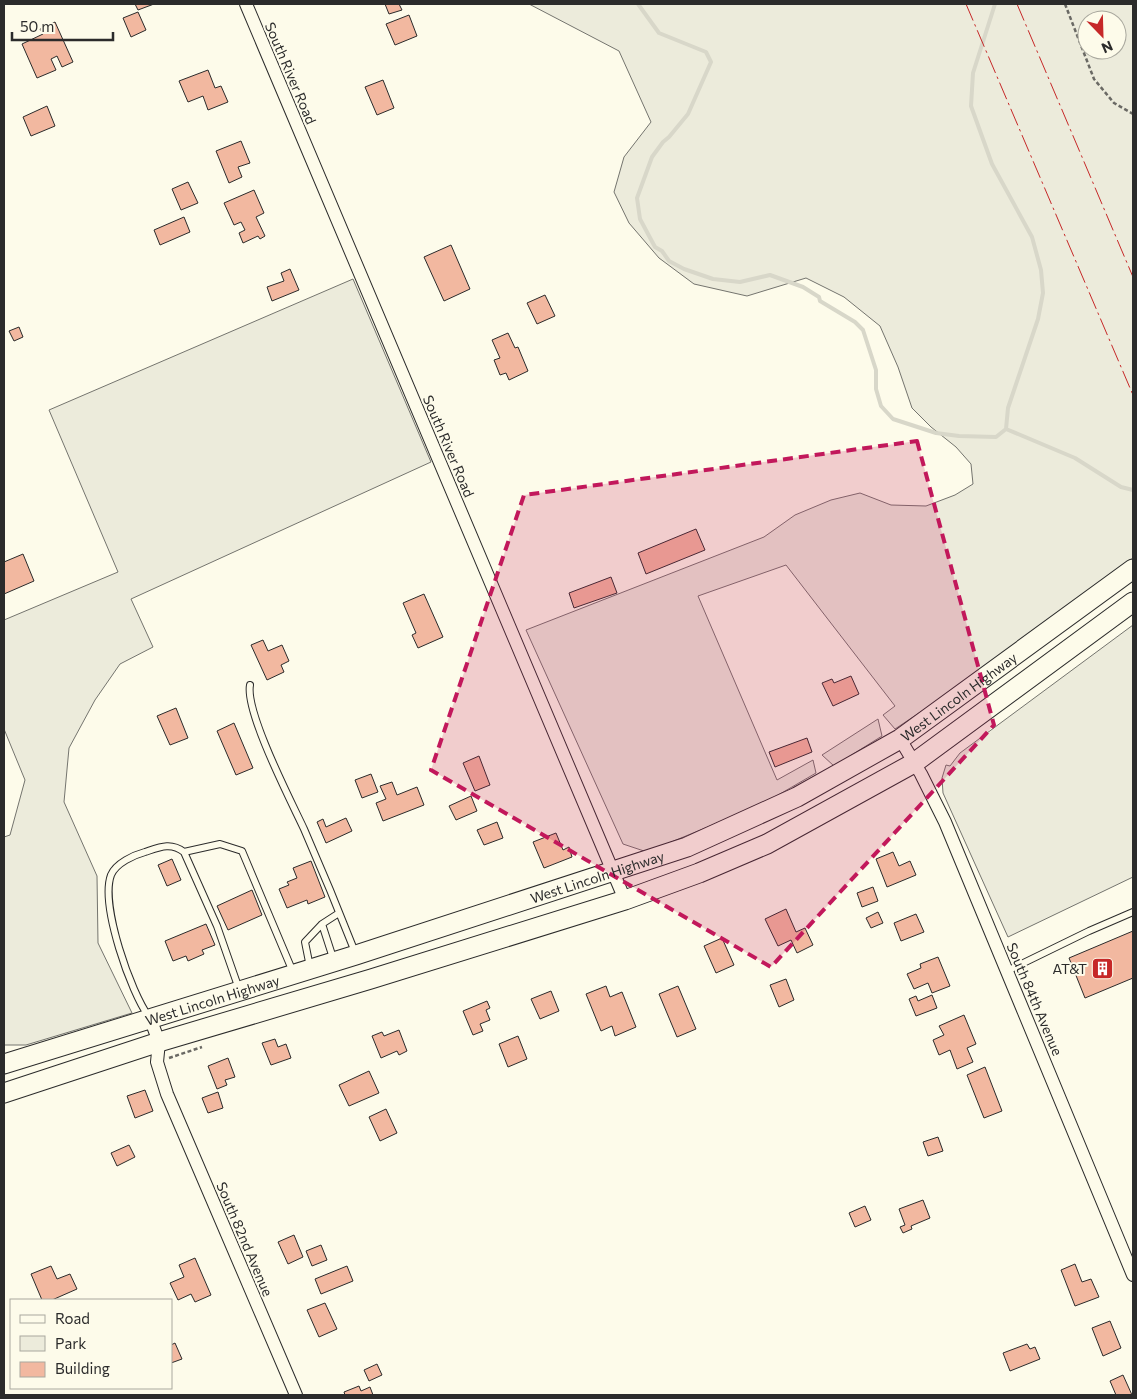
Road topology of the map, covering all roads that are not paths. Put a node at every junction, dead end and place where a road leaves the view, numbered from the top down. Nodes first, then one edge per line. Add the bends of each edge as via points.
1 (246, 4) edge
2 (1133, 569) edge
3 (1133, 602) edge
4 (250, 685) dead end
5 (900, 739) junction
6 (914, 763) junction
7 (184, 852) junction
8 (613, 872) junction
9 (625, 900) junction
10 (1133, 912) edge
11 (339, 913) junction
12 (322, 924) junction
13 (356, 955) junction
14 (334, 961) junction
15 (302, 971) junction
16 (1007, 972) junction
17 (239, 990) junction
18 (150, 1018) junction
19 (159, 1042) junction
20 (4, 1064) edge
21 (4, 1092) edge
22 (1133, 1275) edge
23 (296, 1395) edge

1 - 8 street, South River Road
2 - 5 main road, West Lincoln Highway
3 - 6 main road, West Lincoln Highway
4 - 11 lane via 250,700 274,765
5 - 6 street, South 84th Avenue
5 - 8 main road, West Lincoln Highway via 754,818 687,847
6 - 9 main road, West Lincoln Highway via 767,844
6 - 16 street, South 84th Avenue via 945,822
7 - 15 lane via 220,844 242,851
7 - 17 lane via 217,926
7 - 18 lane via 169,845 140,853 120,864 112,874 109,896 113,925 138,1003
8 - 9 street, South River Road
8 - 13 main road, West Lincoln Highway
9 - 19 main road, West Lincoln Highway
10 - 16 lane
11 - 12 lane
11 - 13 lane
12 - 14 lane
12 - 15 lane via 305,942
13 - 14 main road, West Lincoln Highway
14 - 15 main road, West Lincoln Highway
15 - 17 main road, West Lincoln Highway
16 - 22 street, South 84th Avenue
17 - 18 main road, West Lincoln Highway
18 - 19 street
18 - 20 main road, West Lincoln Highway
19 - 21 main road, West Lincoln Highway
19 - 23 street, South 82nd Avenue via 157,1062 168,1094

